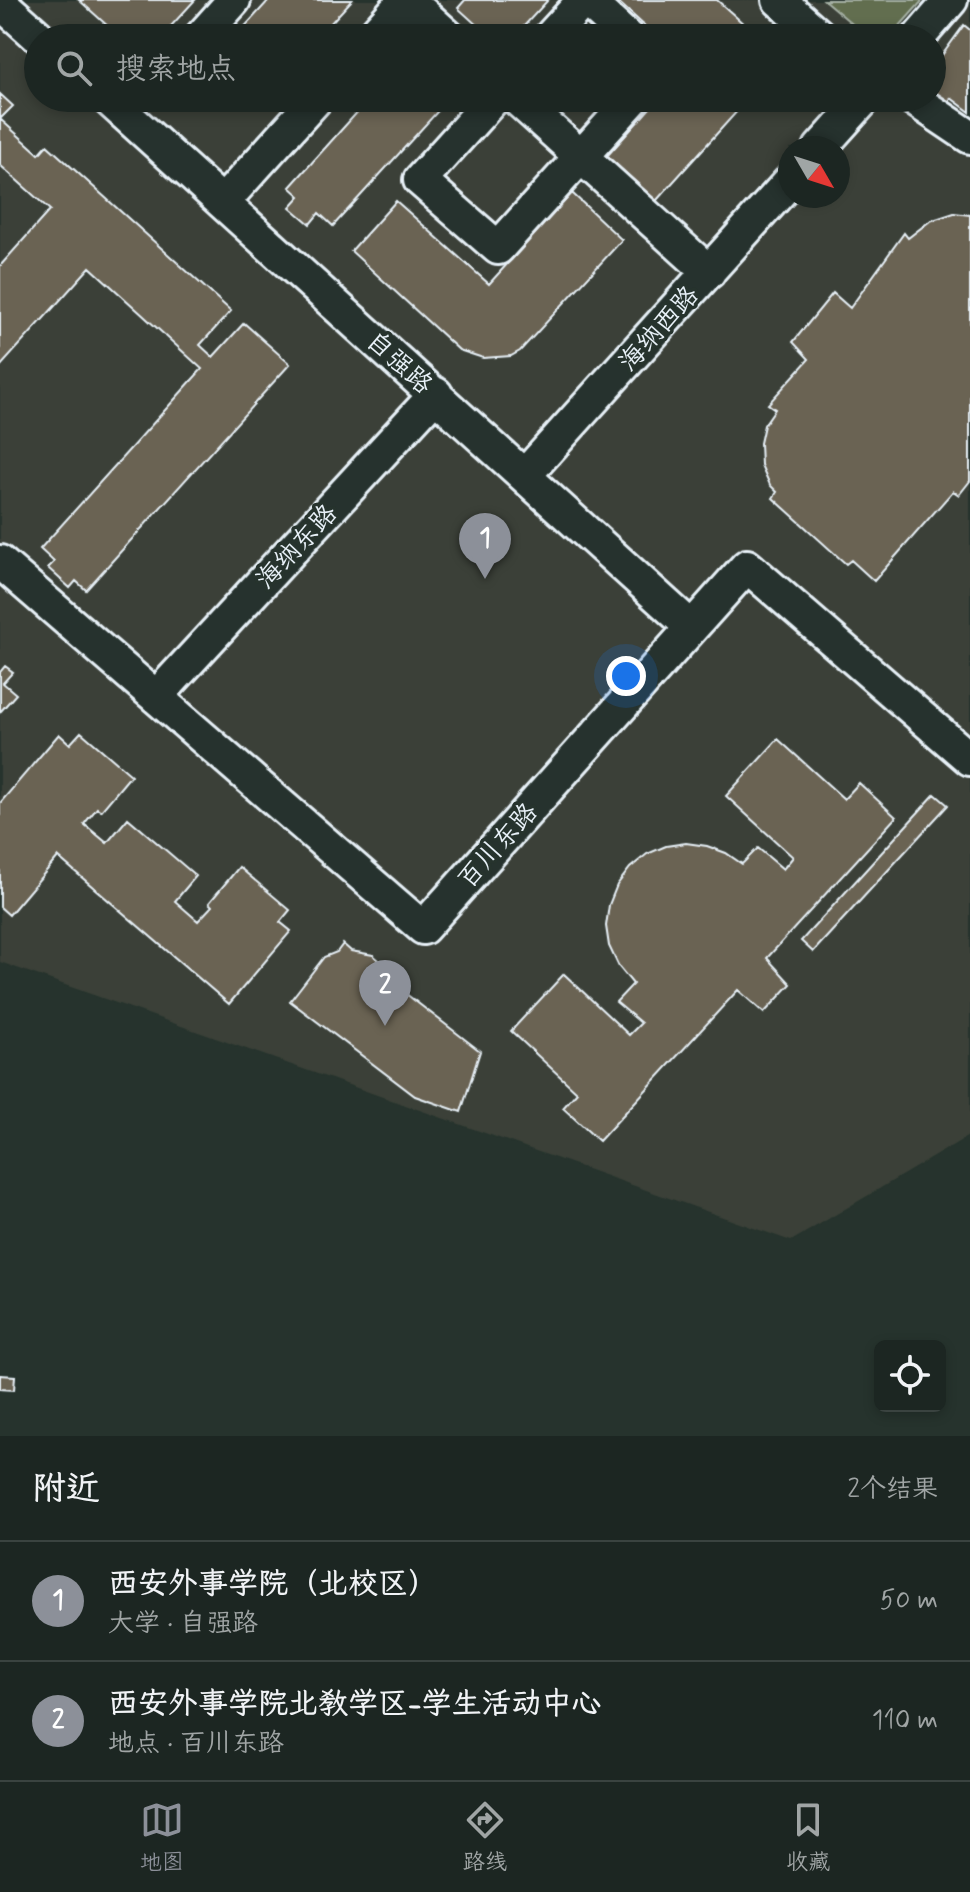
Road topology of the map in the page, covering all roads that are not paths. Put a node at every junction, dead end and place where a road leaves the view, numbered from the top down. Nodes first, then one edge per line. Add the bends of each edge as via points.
1 (234, 0) edge
2 (406, 0) edge
3 (585, 0) edge
4 (779, 0) edge
5 (951, 0) edge
6 (0, 2) edge
7 (24, 24) edge
8 (213, 24) edge
9 (384, 24) edge
10 (434, 24) edge
11 (562, 24) edge
12 (612, 24) edge
13 (806, 24) edge
14 (930, 24) edge
15 (135, 112) edge
16 (304, 112) edge
17 (481, 112) edge
18 (531, 112) edge
19 (621, 112) edge
20 (852, 112) edge
21 (933, 112) edge
22 (831, 136) edge
23 (970, 137) edge
24 (581, 157) junction
25 (778, 194) edge
26 (223, 202) junction
27 (709, 272) junction
28 (436, 394) junction
29 (525, 475) junction
30 (0, 562) edge
31 (691, 627) junction
32 (156, 697) junction
33 (970, 759) edge

1 - 8 street
2 - 9 street
2 - 10 street
3 - 11 street
3 - 12 street
4 - 13 street
5 - 14 street
6 - 7 street
15 - 26 street, 自强路
16 - 26 street
17 - 24 street via 420,180 498,248
18 - 24 street
19 - 24 street
20 - 22 street
21 - 23 street
24 - 27 street
25 - 27 street, 海纳西路
26 - 28 street, 自强路
27 - 29 street, 海纳西路
28 - 29 street, 自强路
28 - 32 street, 海纳东路
29 - 31 street, 自强路
30 - 32 street, 百川东路
31 - 32 street, 百川东路 via 423,928
31 - 33 street, 百川东路 via 747,566

